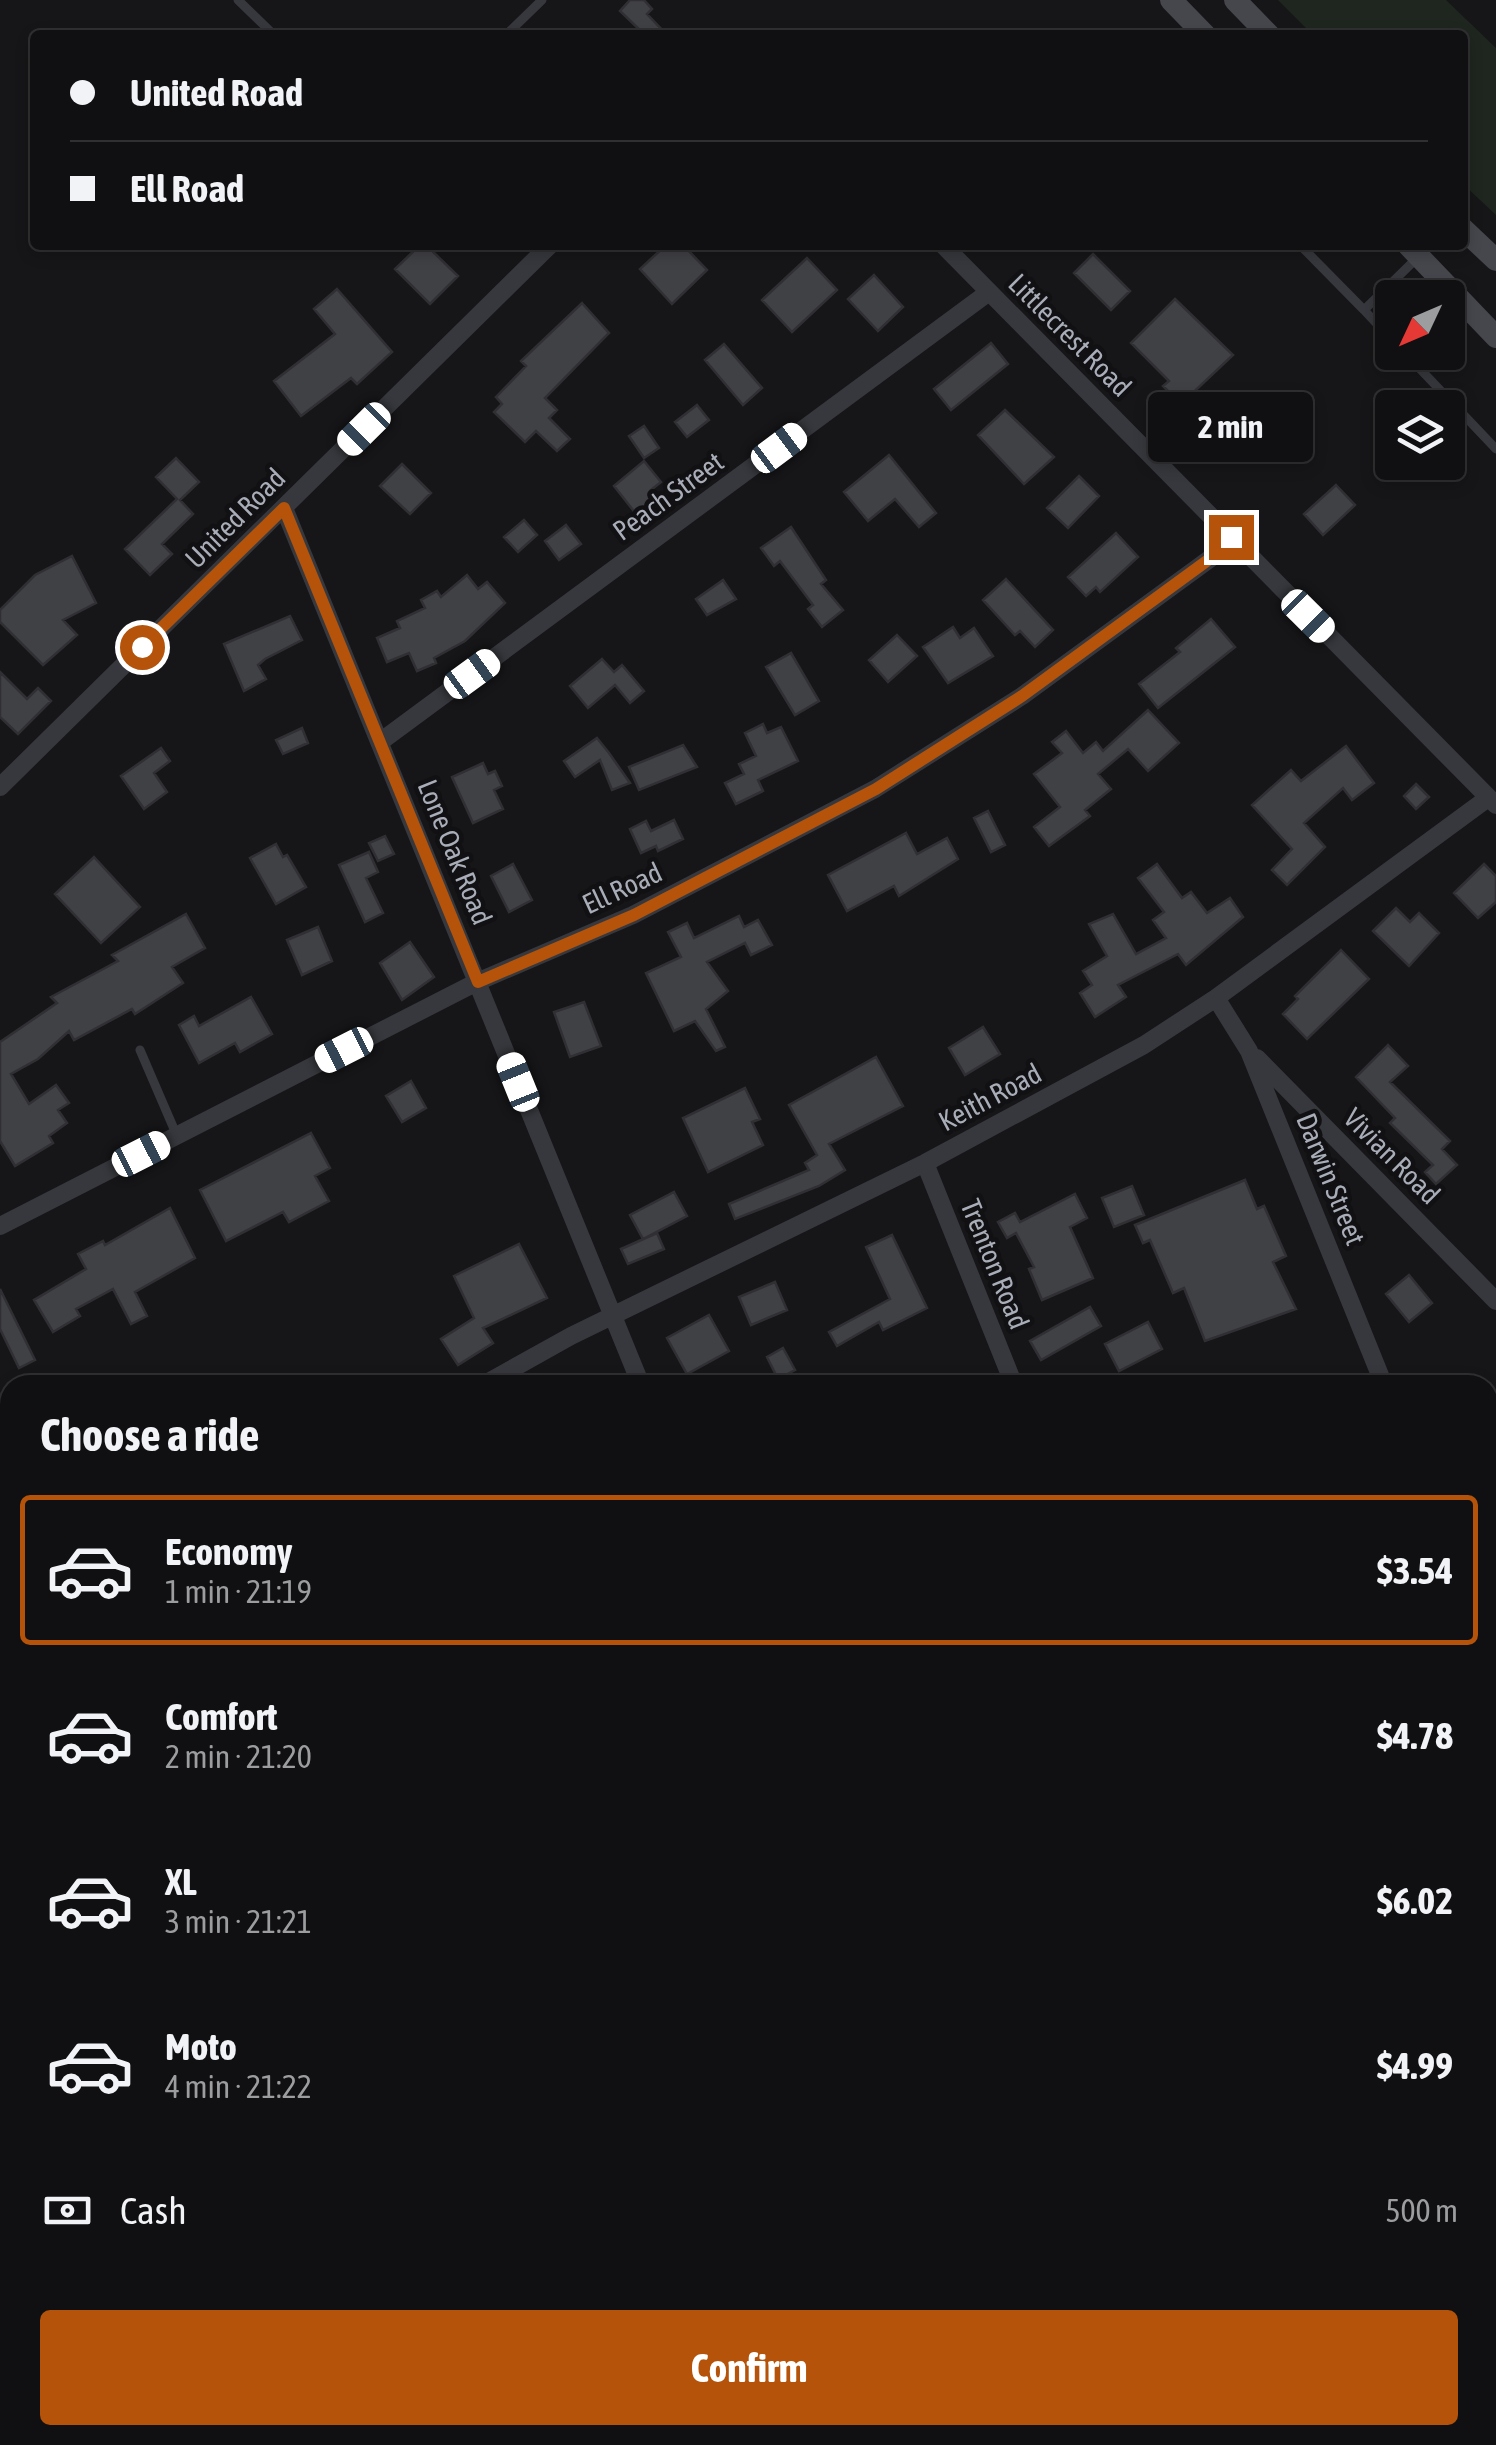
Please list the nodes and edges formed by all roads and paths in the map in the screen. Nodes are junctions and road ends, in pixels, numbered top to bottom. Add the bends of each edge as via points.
1 (239, 0) edge
2 (542, 0) edge
3 (1172, 0) edge
4 (1235, 0) edge
5 (269, 30) edge
6 (511, 30) edge
7 (1200, 30) edge
8 (1265, 30) edge
9 (1468, 234) edge
10 (545, 250) edge
11 (948, 250) edge
12 (1305, 250) edge
13 (1413, 251) edge
14 (1496, 260) edge
15 (989, 292) junction
16 (1364, 310) junction
17 (1375, 322) edge
18 (1496, 337) edge
19 (1421, 370) edge
20 (1496, 449) edge
21 (284, 508) junction
22 (1231, 537) junction
23 (380, 742) junction
24 (0, 787) edge
25 (1492, 802) edge
26 (478, 982) junction
27 (1216, 998) junction
28 (140, 1050) dead end
29 (1249, 1051) junction
30 (176, 1136) junction
31 (924, 1163) junction
32 (0, 1226) edge
33 (1496, 1301) edge
34 (612, 1316) junction
35 (501, 1375) edge
36 (637, 1375) edge
37 (1010, 1375) edge
38 (1380, 1375) edge

1 - 5 lane
2 - 6 lane
3 - 7 main road
4 - 8 main road
9 - 14 main road
10 - 21 street, United Road
11 - 15 street, Littlecrest Road
12 - 16 lane
13 - 16 lane
13 - 18 main road
15 - 22 street, Littlecrest Road
15 - 23 street, Peach Street
16 - 17 lane
19 - 20 lane
21 - 23 street, Lone Oak Road
21 - 24 street, United Road
22 - 25 street, Littlecrest Road
22 - 26 street, Ell Road via 1022,696 876,789 634,915
23 - 26 street, Lone Oak Road
25 - 27 street, Keith Road
26 - 30 street, Ell Road
26 - 34 street, Lone Oak Road
27 - 29 street, Darwin Street
27 - 31 street, Keith Road via 1144,1045
28 - 30 lane
29 - 33 street, Vivian Road
29 - 38 street, Darwin Street
30 - 32 street, Ell Road
31 - 34 street, Keith Road
31 - 37 street, Trenton Road
34 - 35 street, Keith Road
34 - 36 street, Lone Oak Road

